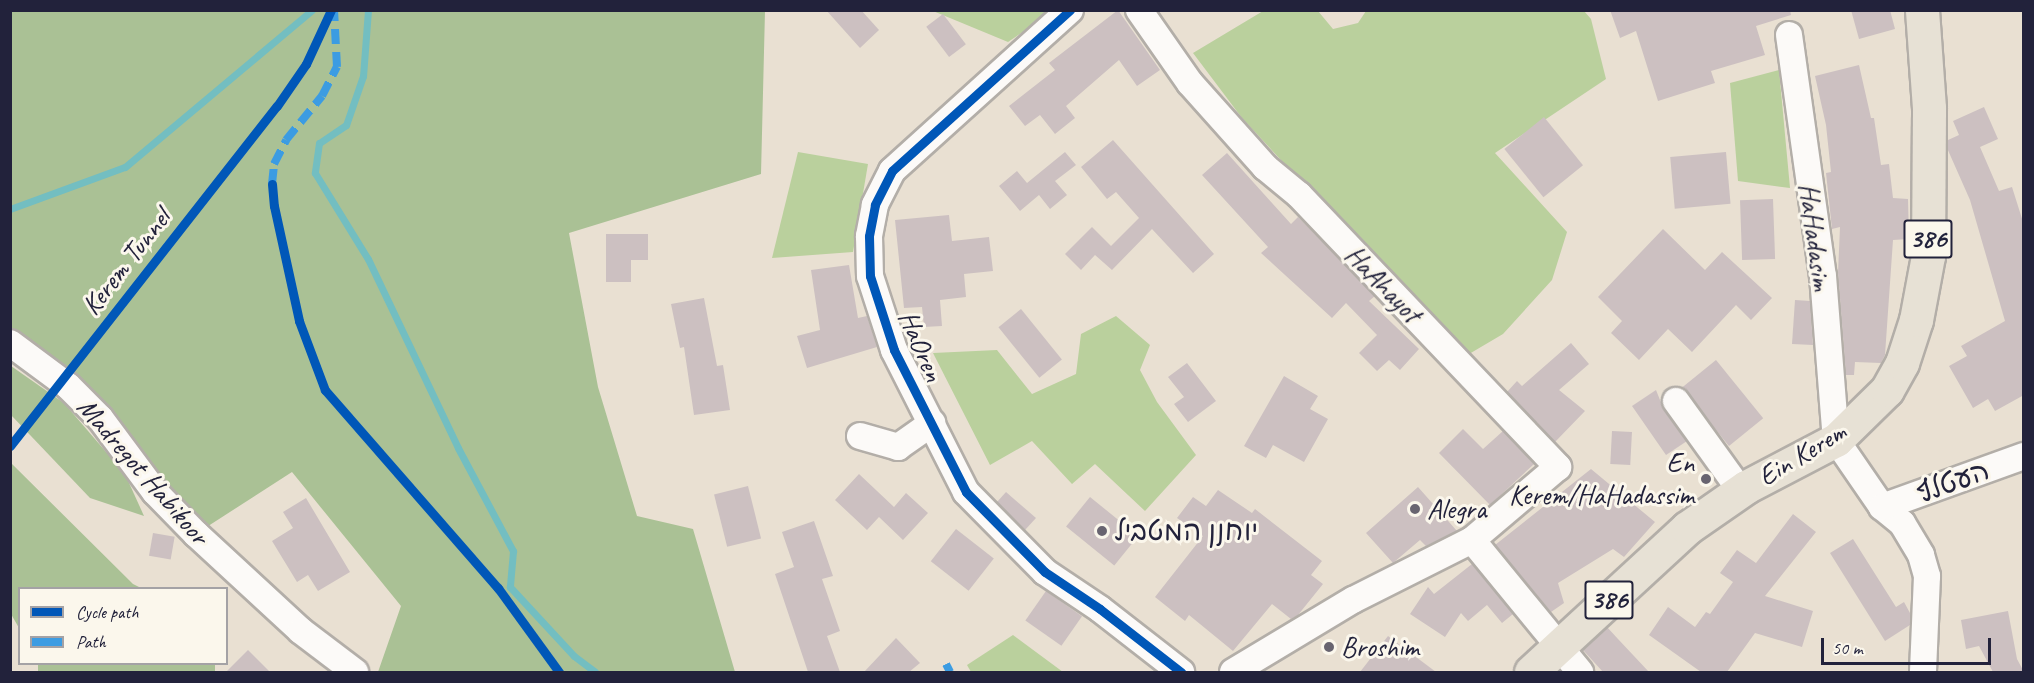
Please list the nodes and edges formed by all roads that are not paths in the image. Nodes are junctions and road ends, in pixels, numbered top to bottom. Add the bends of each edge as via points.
1 (1070, 10) edge
2 (1139, 10) edge
3 (1922, 10) edge
4 (1789, 35) dead end
5 (10, 343) edge
6 (1676, 401) dead end
7 (932, 423) junction
8 (860, 436) dead end
9 (1836, 440) junction
10 (2024, 456) edge
11 (1741, 490) junction
12 (1882, 507) junction
13 (1472, 540) junction
14 (1558, 648) junction
15 (355, 672) edge
16 (1181, 672) edge
17 (1233, 672) edge
18 (1531, 672) edge
19 (1580, 672) edge
20 (1923, 672) edge

1 - 7 street, HaOren via 892,171 875,206 869,236 870,276 894,350
2 - 13 street, HaAhayot via 1190,83 1265,167 1299,195 1558,467
3 - 9 main road, Ein Kerem / 386 via 1929,108 1928,256 1916,320 1902,363 1887,390
4 - 9 street, HaHadasim via 1823,276
5 - 15 street, Madregot Habikoor via 68,386 100,418 155,492 196,534 301,631
6 - 11 street
7 - 8 street via 898,447
7 - 16 street, HaOren via 966,492 984,514 1045,572
9 - 11 main road, Ein Kerem / 386
9 - 12 street
10 - 12 street, העטלף
11 - 14 main road, Ein Kerem / 386 via 1687,528
12 - 20 street via 1902,523 1921,555 1927,576
13 - 14 street
13 - 17 street, HaAhayot via 1353,600
14 - 18 main road, Ein Kerem / 386
14 - 19 street

